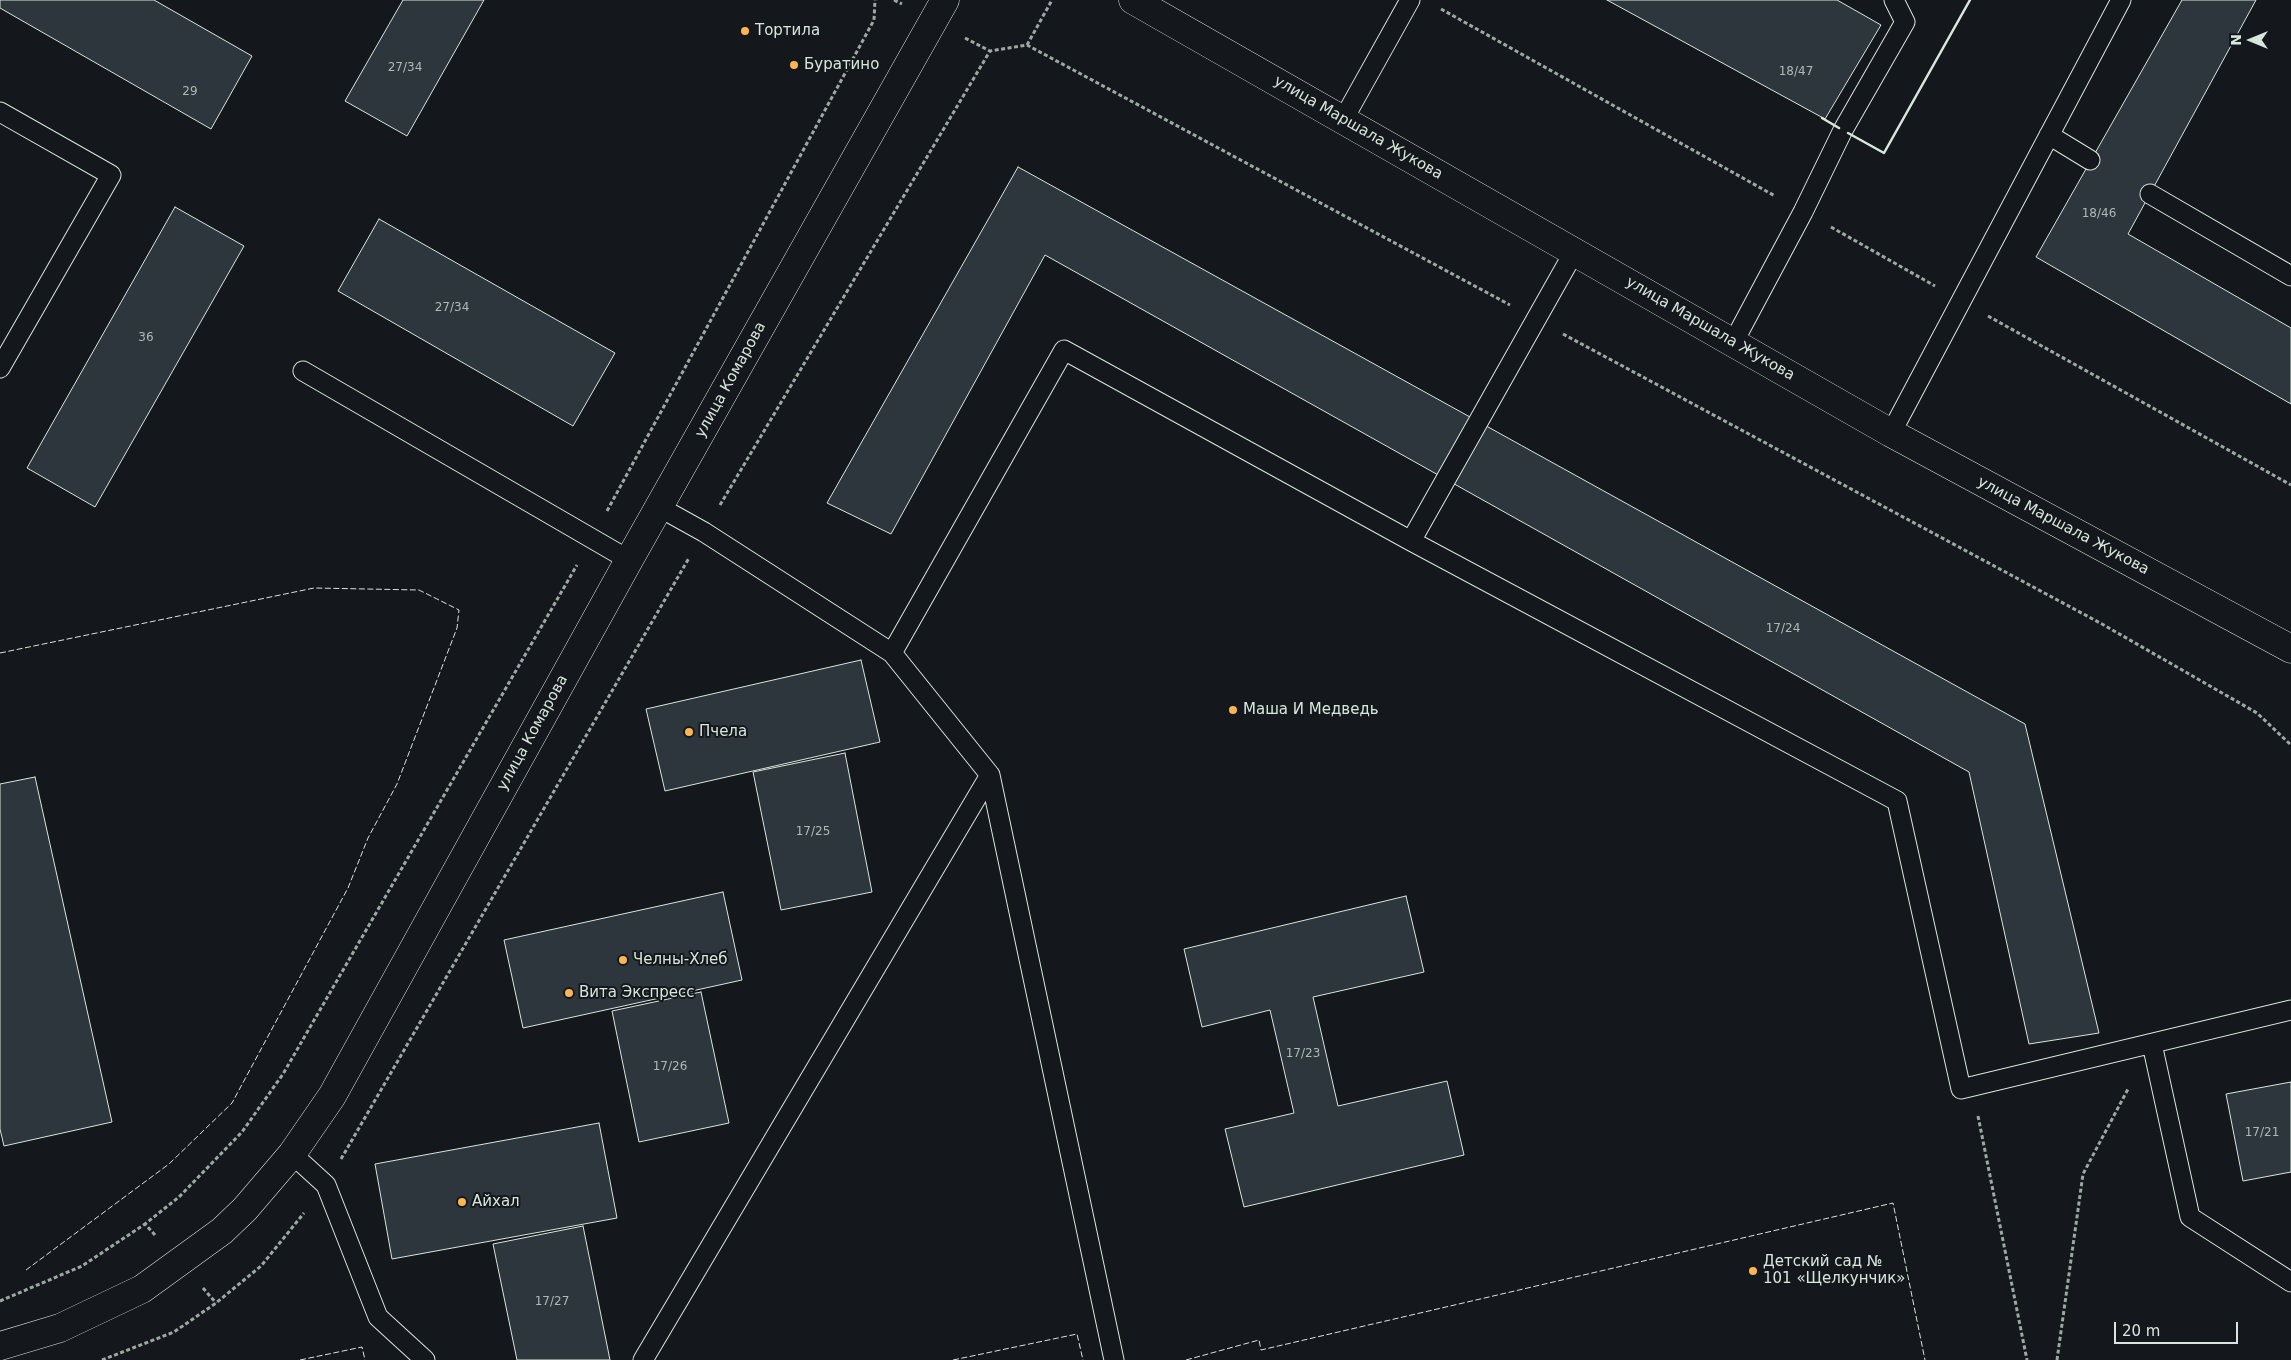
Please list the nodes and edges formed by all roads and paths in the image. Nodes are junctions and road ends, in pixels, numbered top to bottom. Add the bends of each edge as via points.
1 (875, 0) edge
2 (945, 0) edge
3 (1052, 0) edge
4 (1133, 0) edge
5 (1410, 0) edge
6 (1894, 0) edge
7 (2121, 0) edge
8 (1433, 5) dead end
9 (1027, 45) junction
10 (0, 112) edge
11 (1343, 120) junction
12 (2049, 135) junction
13 (2090, 160) dead end
14 (2150, 194) dead end
15 (1803, 212) junction
16 (1574, 252) junction
17 (2291, 276) edge
18 (1961, 301) junction
19 (1536, 319) junction
20 (1733, 343) junction
21 (0, 368) edge
22 (303, 371) dead end
23 (1891, 433) junction
24 (2291, 485) edge
25 (659, 507) junction
26 (704, 532) junction
27 (592, 538) junction
28 (1411, 541) junction
29 (629, 560) junction
30 (2289, 646) edge
31 (892, 653) junction
32 (2291, 745) edge
33 (990, 775) junction
34 (2291, 1010) edge
35 (2152, 1044) junction
36 (1972, 1086) junction
37 (292, 1154) junction
38 (326, 1185) junction
39 (145, 1224) junction
40 (179, 1263) junction
41 (2291, 1282) edge
42 (0, 1301) edge
43 (216, 1303) junction
44 (0, 1346) edge
45 (102, 1360) edge
46 (425, 1360) edge
47 (643, 1360) edge
48 (1114, 1360) edge
49 (2027, 1360) edge
50 (2057, 1360) edge

1 - 27 path via 874,20
2 - 25 street, улица Комарова
3 - 9 path
4 - 11 street, улица Маршала Жукова
5 - 11 lane
6 - 15 lane via 1905,22 1843,130
7 - 12 lane
8 - 15 path
9 - 19 path
9 - 26 path via 990,51
10 - 21 lane via 111,176
11 - 16 street, улица Маршала Жукова
12 - 13 lane
12 - 18 lane
14 - 17 lane
15 - 18 path
15 - 20 lane
16 - 19 lane
16 - 20 street, улица Маршала Жукова
18 - 23 lane
18 - 24 path
19 - 28 lane
19 - 32 path via 2102,624 2257,713
20 - 23 street, улица Маршала Жукова
22 - 27 lane
23 - 30 street, улица Маршала Жукова
25 - 26 lane
25 - 29 street, улица Комарова
26 - 31 lane
26 - 38 path
27 - 29 lane
27 - 39 path via 284,1074 242,1132 179,1197
28 - 31 lane via 1064,350
28 - 36 lane via 1897,801 1961,1089
29 - 37 street, улица Комарова via 332,1096
31 - 33 lane
33 - 47 lane
33 - 48 lane
34 - 35 lane
35 - 36 lane
35 - 41 lane via 2190,1217
35 - 50 path via 2083,1174
36 - 49 path
37 - 38 lane
37 - 40 street, улица Комарова via 245,1209
38 - 43 path via 261,1266
38 - 46 lane via 378,1317
39 - 40 path
39 - 42 path via 82,1266
40 - 43 path
40 - 44 street, улица Комарова via 112,1305 60,1328
43 - 45 path via 174,1332

